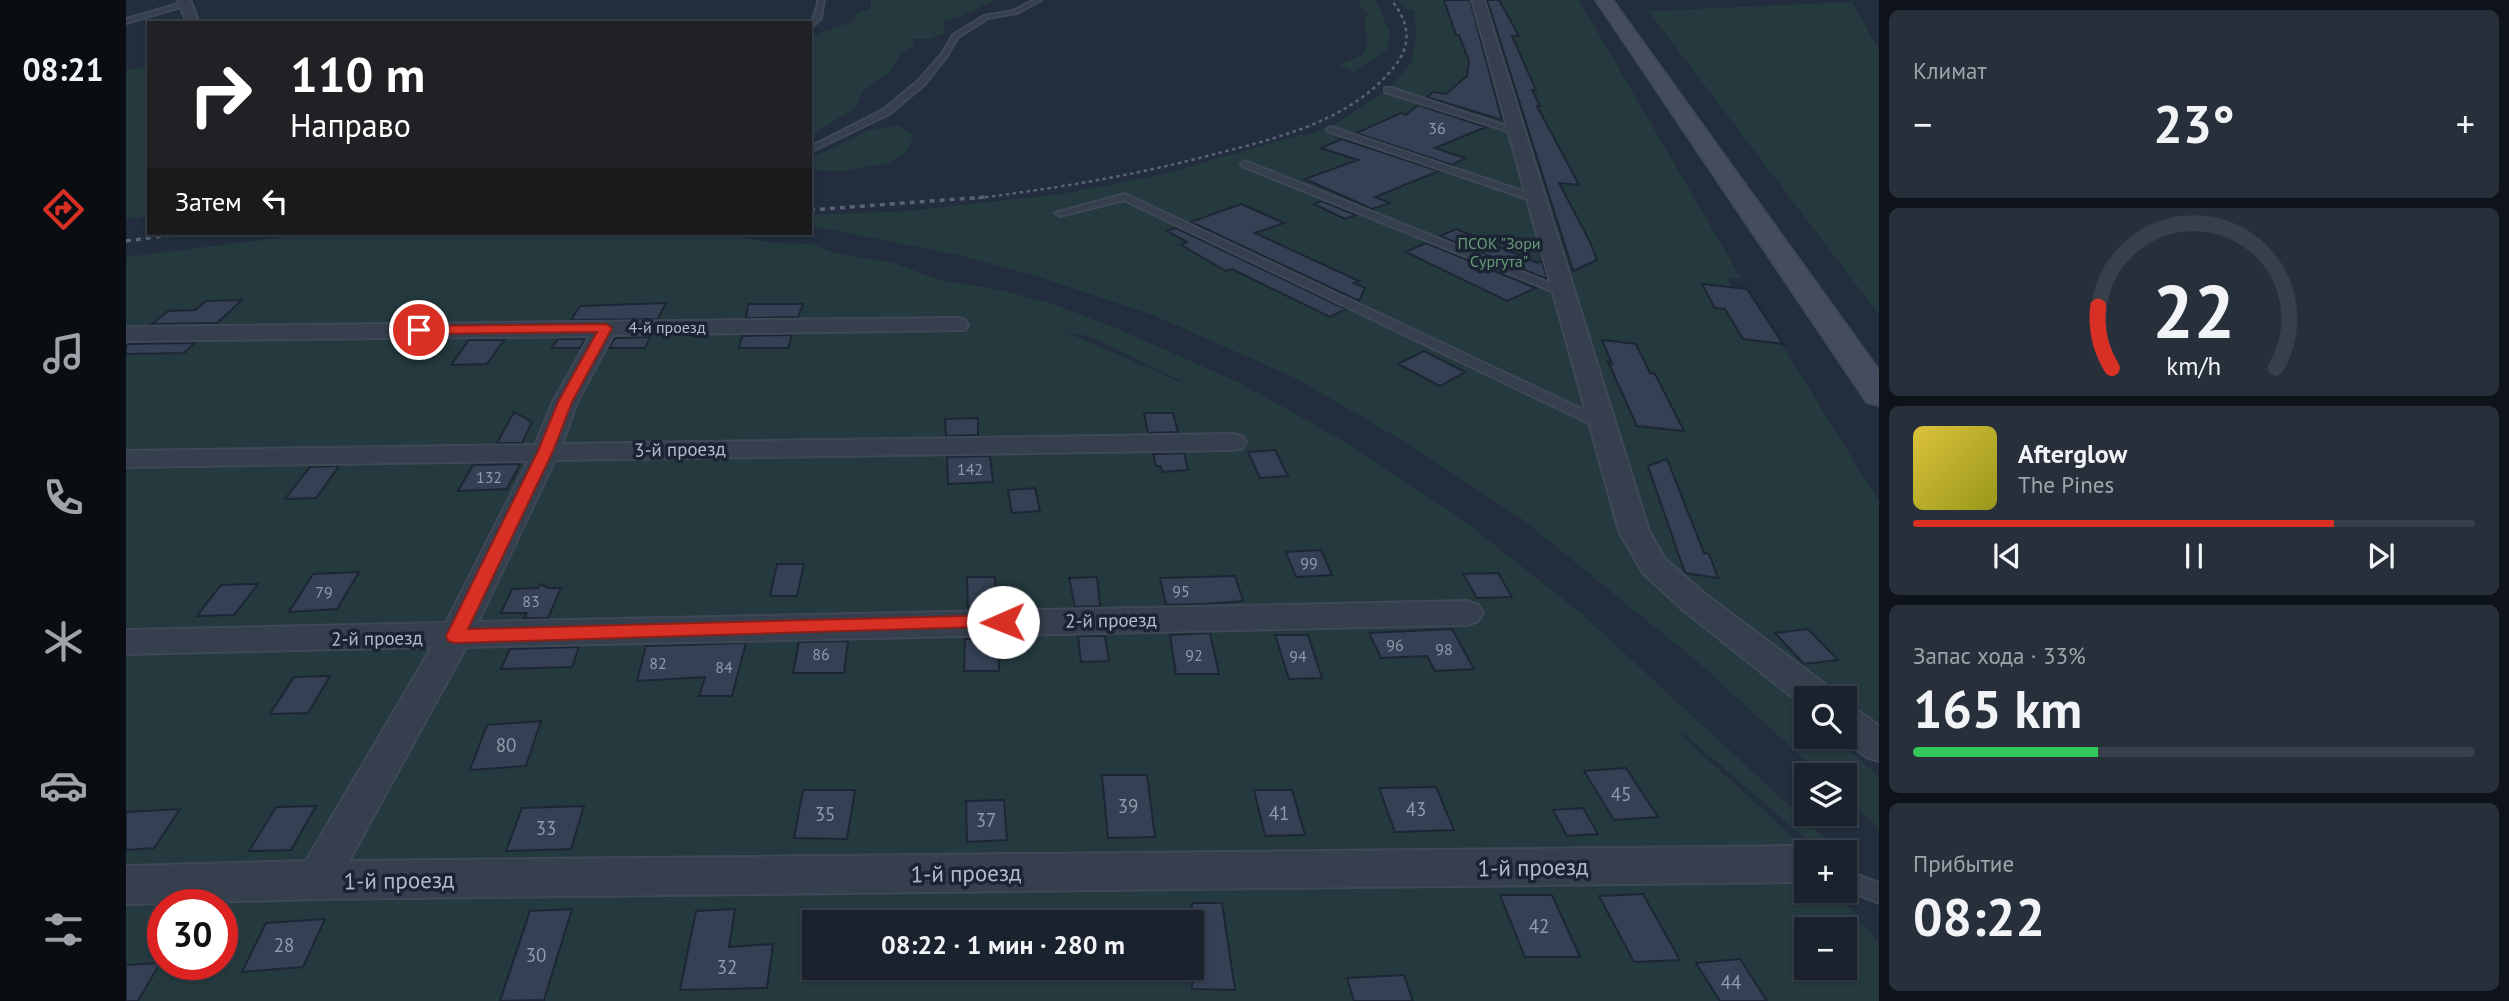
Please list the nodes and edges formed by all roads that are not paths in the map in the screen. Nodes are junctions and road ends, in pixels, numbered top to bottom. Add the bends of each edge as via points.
1 (821, 0) edge
2 (1038, 0) edge
3 (1478, 0) edge
4 (1604, 0) edge
5 (184, 2) edge
6 (191, 21) edge
7 (126, 22) edge
8 (812, 24) edge
9 (1388, 90) dead end
10 (1331, 128) dead end
11 (1514, 130) junction
12 (812, 149) edge
13 (1244, 164) dead end
14 (1534, 198) junction
15 (1060, 213) dead end
16 (1563, 292) junction
17 (957, 325) dead end
18 (606, 328) junction
19 (126, 334) edge
20 (1879, 395) edge
21 (1602, 424) junction
22 (1233, 442) dead end
23 (546, 451) junction
24 (126, 458) edge
25 (1467, 613) dead end
26 (455, 636) junction
27 (126, 642) edge
28 (1803, 686) edge
29 (1857, 729) edge
30 (1879, 746) edge
31 (1794, 864) edge
32 (317, 880) junction
33 (1857, 884) edge
34 (126, 885) edge
35 (1879, 893) edge

1 - 8 lane via 821,13
2 - 12 lane via 1015,12 986,17 955,36 921,83 886,112
3 - 11 street
4 - 20 main road
5 - 6 street
5 - 7 lane
9 - 11 lane
10 - 14 lane
11 - 14 street
13 - 16 lane
14 - 16 street
15 - 21 lane via 1125,197
16 - 21 street
17 - 18 street, 4-й проезд
18 - 19 street, 4-й проезд
18 - 23 street via 565,402
21 - 28 street via 1634,531 1654,566
22 - 23 street, 3-й проезд
23 - 24 street, 3-й проезд
23 - 26 street
25 - 26 street, 2-й проезд
26 - 27 street, 2-й проезд
26 - 32 street
29 - 30 street
31 - 32 street, 1-й проезд
32 - 34 street, 1-й проезд
33 - 35 lane

